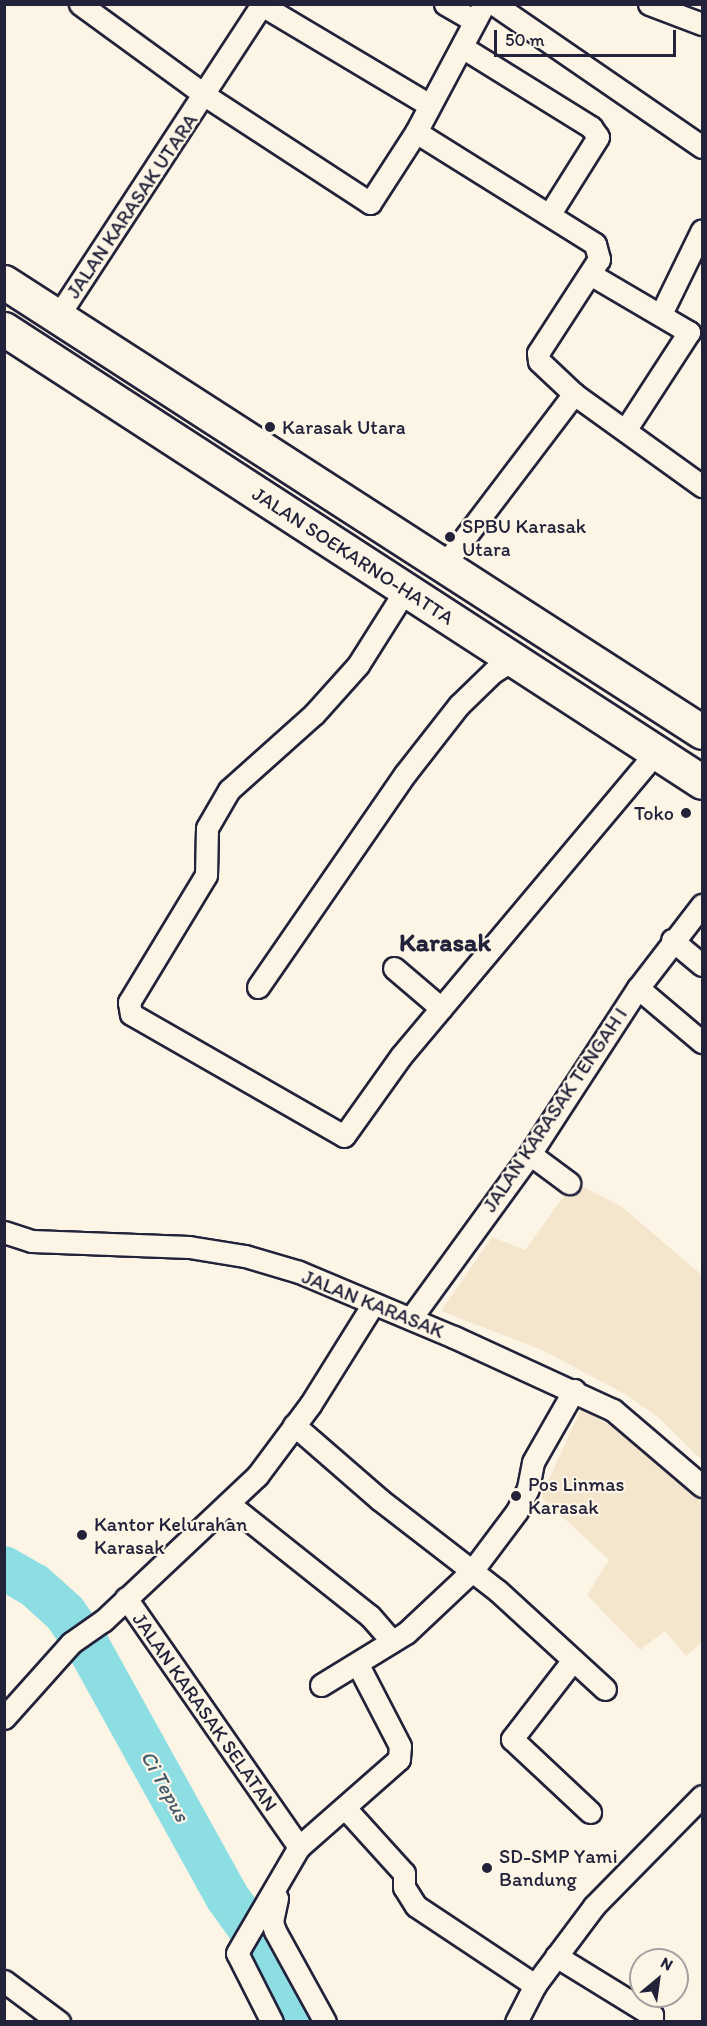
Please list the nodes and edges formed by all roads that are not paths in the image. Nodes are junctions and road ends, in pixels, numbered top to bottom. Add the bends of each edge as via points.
1 (81, 4) edge
2 (445, 4) edge
3 (494, 4) edge
4 (649, 4) edge
5 (261, 5) edge
6 (479, 13) edge
7 (702, 24) edge
8 (462, 47) junction
9 (206, 96) junction
10 (428, 104) junction
11 (416, 132) junction
12 (702, 147) edge
13 (549, 215) junction
14 (702, 230) edge
15 (590, 274) junction
16 (4, 282) edge
17 (661, 314) junction
18 (58, 316) junction
19 (4, 329) edge
20 (574, 394) junction
21 (626, 429) junction
22 (702, 486) edge
23 (444, 565) junction
24 (406, 590) junction
25 (514, 659) junction
26 (702, 732) edge
27 (656, 752) junction
28 (702, 782) edge
29 (702, 905) edge
30 (672, 940) junction
31 (702, 966) edge
32 (394, 968) dead end
33 (258, 987) dead end
34 (638, 988) junction
35 (441, 1008) junction
36 (702, 1042) edge
37 (530, 1154) junction
38 (569, 1183) dead end
39 (4, 1232) edge
40 (373, 1304) junction
41 (411, 1318) junction
42 (574, 1390) junction
43 (294, 1425) junction
44 (702, 1486) edge
45 (229, 1504) junction
46 (472, 1571) junction
47 (126, 1598) junction
48 (392, 1641) junction
49 (573, 1660) junction
50 (357, 1663) junction
51 (321, 1685) dead end
52 (605, 1689) dead end
53 (4, 1718) edge
54 (702, 1797) edge
55 (345, 1808) junction
56 (590, 1812) dead end
57 (299, 1847) junction
58 (274, 1893) junction
59 (556, 1956) junction
60 (4, 1981) edge
61 (535, 1985) junction
62 (59, 2022) edge
63 (272, 2022) edge
64 (325, 2022) edge
65 (516, 2022) edge
66 (652, 2022) edge

1 - 9 street
2 - 6 street
3 - 12 street
4 - 7 street
5 - 9 street, JALAN KARASAK UTARA
5 - 10 street
6 - 8 street
8 - 10 street
8 - 13 street via 591,127 598,137
9 - 11 street via 370,203
9 - 18 street, JALAN KARASAK UTARA
10 - 11 street
11 - 13 street
13 - 15 street via 595,244 599,259
14 - 17 street
15 - 17 street
15 - 20 street via 538,353 539,361
16 - 18 highway
17 - 21 street via 689,333
18 - 23 highway
19 - 24 highway, JALAN SOEKARNO-HATTA
20 - 21 street
20 - 23 street
21 - 22 street
23 - 26 highway
24 - 25 highway, JALAN SOEKARNO-HATTA
24 - 35 street via 343,681 314,714 229,790 207,828 206,875 128,1006 131,1014 344,1136
25 - 27 highway, JALAN SOEKARNO-HATTA
25 - 33 street via 493,672 459,705 412,765
27 - 28 highway, JALAN SOEKARNO-HATTA
27 - 35 street
29 - 30 street, JALAN KARASAK TENGAH I
30 - 31 street
30 - 34 street, JALAN KARASAK TENGAH I
32 - 35 street
34 - 36 street
34 - 37 street, JALAN KARASAK TENGAH I
37 - 38 street
37 - 41 street, JALAN KARASAK TENGAH I
39 - 40 street, JALAN KARASAK via 32,1240 189,1247 245,1256 299,1272
40 - 41 street, JALAN KARASAK
40 - 43 street, JALAN KARASAK SELATAN
41 - 42 street, JALAN KARASAK
42 - 44 street, JALAN KARASAK via 613,1410 642,1431
42 - 46 street via 533,1462 528,1488 517,1511
43 - 45 street, JALAN KARASAK SELATAN via 257,1476
43 - 46 street
45 - 47 street, JALAN KARASAK SELATAN
45 - 48 street via 370,1616
46 - 48 street
46 - 49 street
47 - 53 street via 78,1638
47 - 57 street, JALAN KARASAK SELATAN
48 - 50 street
49 - 52 street
49 - 56 street via 513,1732 512,1740
50 - 51 street
50 - 55 street via 400,1746 399,1759
54 - 59 street via 594,1906
55 - 57 street
55 - 61 street via 404,1873 405,1887 416,1906
57 - 58 street
58 - 63 street via 237,1953
58 - 64 street via 278,1896 272,1922 275,1931
59 - 61 street
59 - 66 street via 652,2015
60 - 62 street
61 - 65 street

